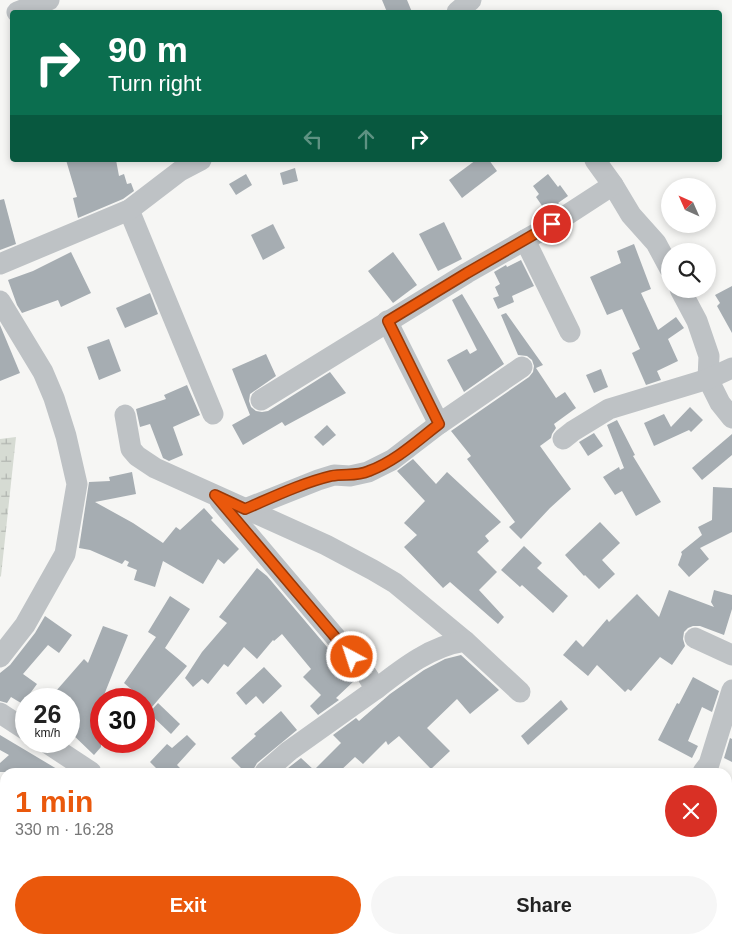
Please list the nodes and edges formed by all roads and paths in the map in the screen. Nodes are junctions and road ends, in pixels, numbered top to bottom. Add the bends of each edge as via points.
1 (49, 0) edge
2 (472, 0) edge
3 (22, 10) edge
4 (460, 10) edge
5 (480, 10) edge
6 (197, 162) edge
7 (596, 162) edge
8 (613, 185) junction
9 (130, 210) junction
10 (525, 240) junction
11 (661, 252) edge
12 (0, 264) edge
13 (685, 298) edge
14 (0, 301) edge
15 (388, 321) junction
16 (570, 332) dead end
17 (522, 368) dead end
18 (732, 368) edge
19 (708, 379) junction
20 (261, 400) dead end
21 (213, 414) dead end
22 (125, 415) dead end
23 (732, 418) edge
24 (439, 424) junction
25 (563, 439) dead end
26 (215, 495) junction
27 (245, 509) junction
28 (695, 638) dead end
29 (465, 641) junction
30 (732, 655) edge
31 (0, 657) edge
32 (376, 689) junction
33 (732, 690) edge
34 (520, 692) dead end
35 (0, 713) edge
36 (15, 723) edge
37 (62, 753) edge
38 (85, 768) edge
39 (270, 768) edge
40 (706, 768) edge

1 - 3 street
2 - 4 street
2 - 5 street
6 - 9 street via 180,171
7 - 8 street
8 - 10 street
8 - 11 street via 631,215
9 - 12 street
9 - 21 street
10 - 15 street
10 - 16 street
13 - 19 street via 709,356
14 - 31 street via 43,372 54,398 77,484 65,554 25,625
15 - 20 street
15 - 24 street
17 - 24 street
18 - 19 street
19 - 23 street
19 - 25 street via 608,409
22 - 26 street via 131,449 137,456 155,468
24 - 27 street via 392,460 368,472 334,475
26 - 27 street
26 - 32 street
27 - 29 street via 326,546 395,583
28 - 30 street
29 - 32 street via 422,656
29 - 34 street
32 - 39 street
33 - 40 street
35 - 36 street
37 - 38 street

